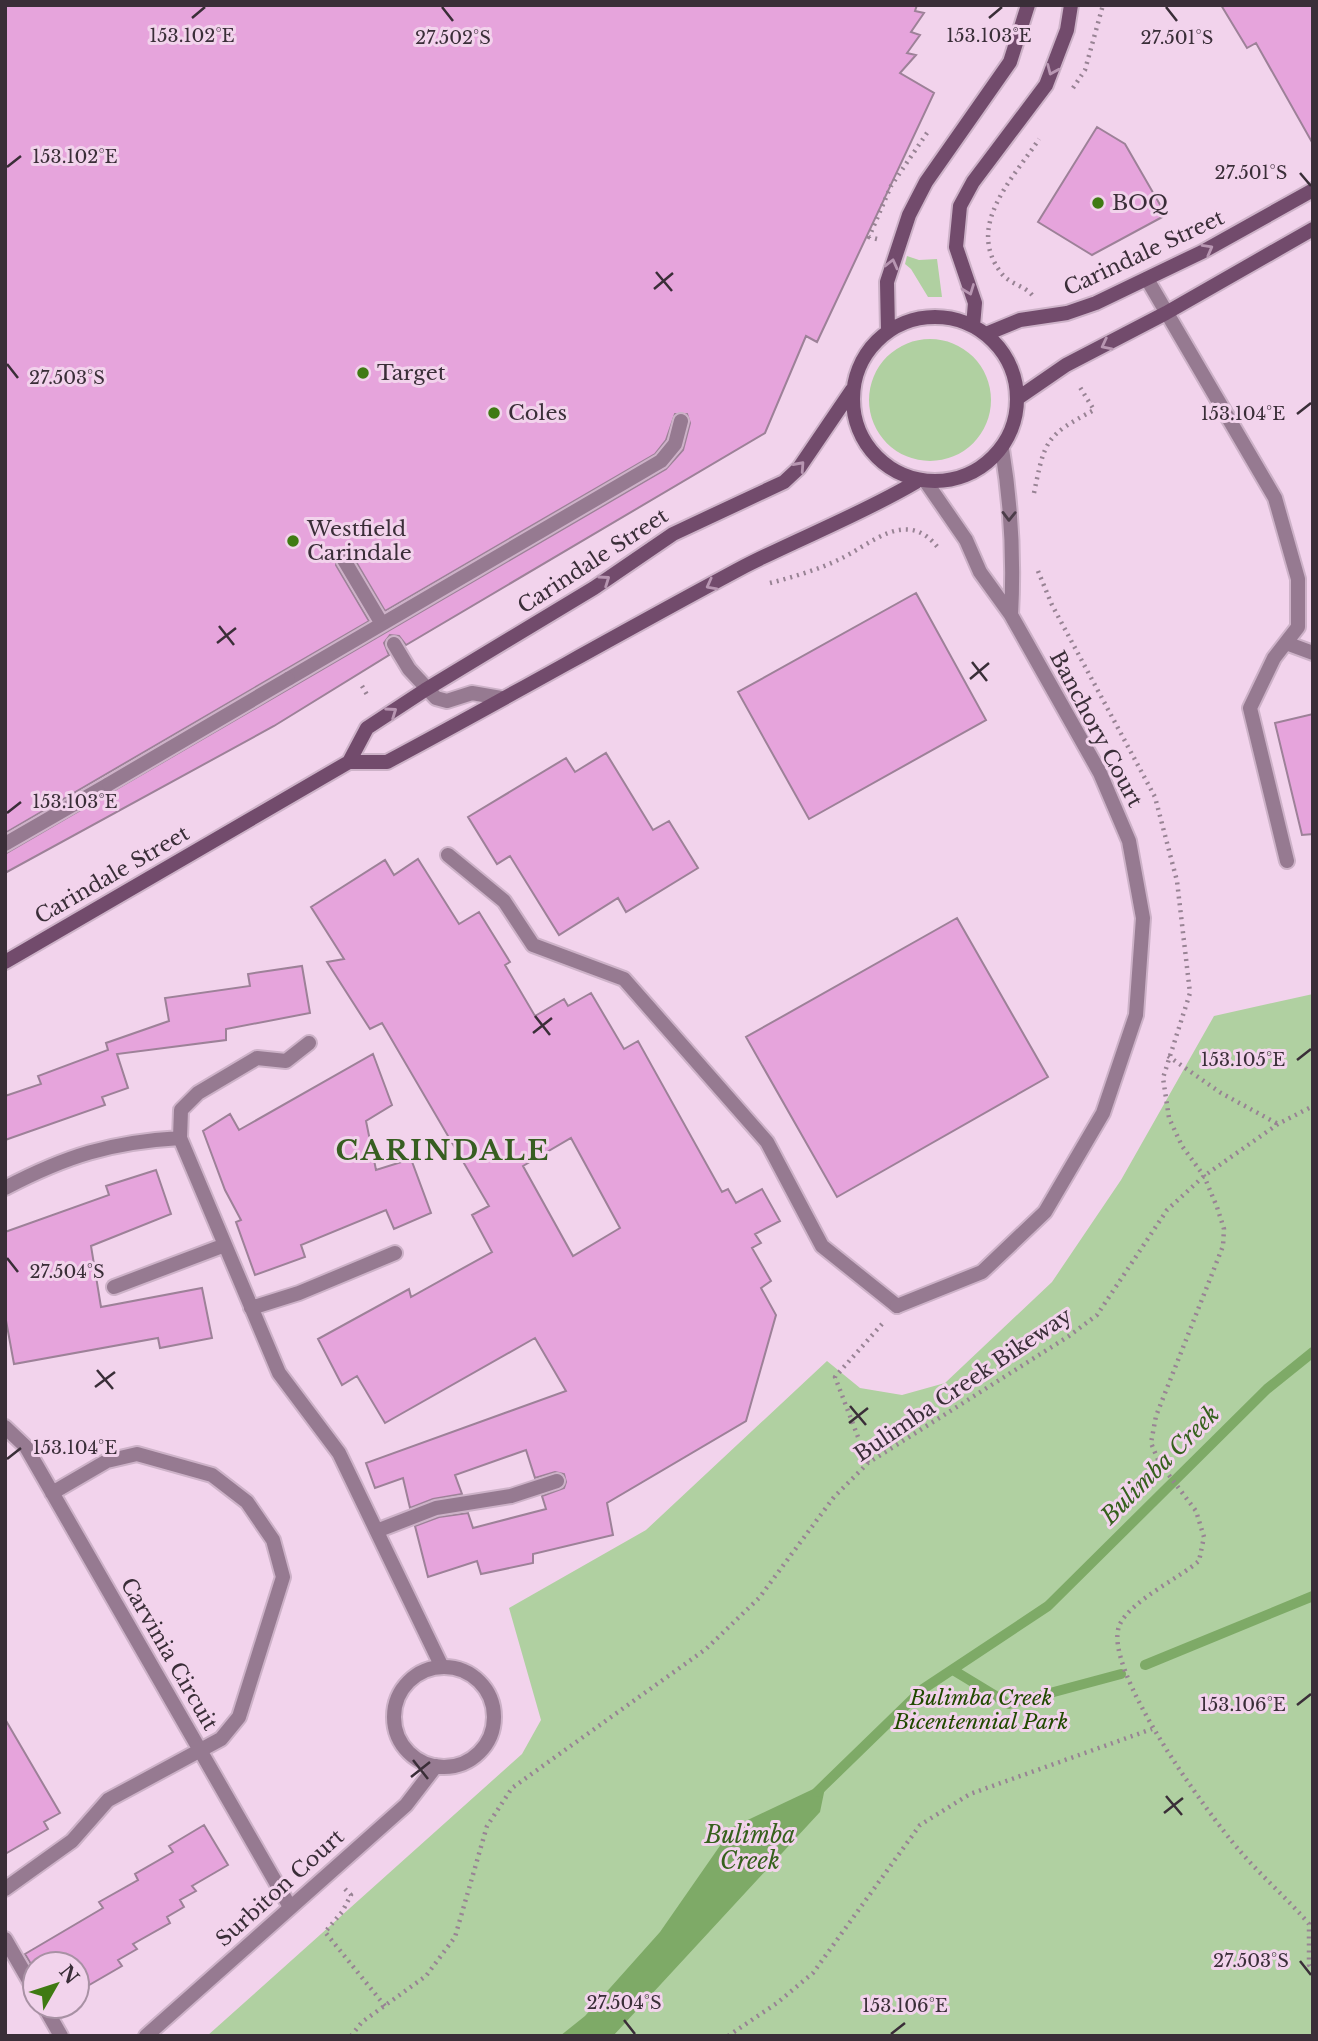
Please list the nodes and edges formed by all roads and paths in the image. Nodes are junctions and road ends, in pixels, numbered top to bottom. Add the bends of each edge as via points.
1 (1028, 5) edge
2 (1071, 5) edge
3 (1102, 5) edge
4 (1066, 99) dead end
5 (1044, 132) dead end
6 (1313, 190) edge
7 (1313, 229) edge
8 (1147, 279) junction
9 (1166, 313) junction
10 (1044, 317) junction
11 (973, 326) junction
12 (888, 331) junction
13 (986, 334) junction
14 (1066, 365) junction
15 (852, 390) junction
16 (1018, 398) junction
17 (681, 421) dead end
18 (1002, 449) junction
19 (921, 482) junction
20 (1032, 503) dead end
21 (1036, 559) dead end
22 (344, 560) dead end
23 (1011, 615) junction
24 (382, 624) junction
25 (1286, 643) junction
26 (394, 644) dead end
27 (1313, 653) edge
28 (425, 690) junction
29 (501, 698) junction
30 (349, 762) junction
31 (5, 844) edge
32 (448, 855) dead end
33 (1287, 861) dead end
34 (5, 962) edge
35 (309, 1044) dead end
36 (1168, 1056) junction
37 (1313, 1106) edge
38 (1278, 1124) junction
39 (180, 1138) junction
40 (1204, 1176) junction
41 (5, 1188) edge
42 (225, 1245) junction
43 (395, 1253) dead end
44 (114, 1287) dead end
45 (897, 1306) junction
46 (251, 1308) junction
47 (5, 1427) edge
48 (868, 1463) junction
49 (557, 1481) dead end
50 (52, 1493) junction
51 (379, 1530) junction
52 (443, 1667) junction
53 (1152, 1729) junction
54 (200, 1749) junction
55 (436, 1766) junction
56 (330, 1872) junction
57 (5, 1889) edge
58 (290, 1907) junction
59 (5, 1939) edge
60 (21, 1967) edge
61 (1313, 1971) edge
62 (385, 2006) junction
63 (52, 2020) edge
64 (61, 2036) edge
65 (146, 2036) edge
66 (351, 2036) edge
67 (728, 2036) edge

12 -> 1 street via 887,282 909,215 926,181 1010,62
2 -> 11 street via 1067,30 1046,85 960,206 956,247 975,303
3 - 4 path via 1085,70
5 - 10 path via 999,197 989,217 988,243 1003,276 1030,292
8 -> 6 street, Carindale Street
7 - 9 street
8 - 9 street
8 - 10 street, Carindale Street via 1096,303
9 -> 14 street
9 - 25 street via 1275,498 1297,579 1298,627
10 - 13 street, Carindale Street via 1020,320
11 - 12 street via 929,317
11 - 13 street
12 - 15 street via 868,351
13 - 16 street via 1003,351
14 - 16 street
14 - 20 path via 1094,410 1065,426 1045,445
15 - 19 street via 852,411 870,450 888,467
28 -> 15 street, Carindale Street via 594,588 673,534 784,482 800,468
16 - 18 street via 1015,425
17 - 24 street via 675,444 661,461
18 - 19 street via 968,476
18 -> 23 street via 1009,493
19 - 23 street, Banchory Court via 966,540 979,572
19 -> 29 street via 771,553
21 - 36 path via 1052,605 1155,797 1177,881 1190,993
22 - 24 street
23 - 45 street, Banchory Court via 1100,773 1129,841 1143,918 1136,1015 1103,1113 1045,1212 982,1272
24 - 31 street, bridge
25 - 27 street
25 - 33 street via 1250,708
26 - 28 street
28 - 29 street via 447,701 472,693
30 -> 28 street, Carindale Street via 367,728
29 - 30 street via 387,762
30 - 34 street, Carindale Street
32 - 45 street via 504,901 533,945 624,979 767,1142 822,1246
35 - 39 street via 286,1061 257,1058 198,1093 181,1110
36 - 38 path
36 - 40 path via 1163,1079 1169,1118
37 - 38 path, Bulimba Creek Bikeway
38 - 40 path, Bulimba Creek Bikeway
39 - 41 street via 133,1141 54,1163
39 - 42 street
40 - 48 path, Bulimba Creek Bikeway via 1167,1209 1097,1314
40 - 53 path via 1224,1229 1223,1246 1156,1416 1151,1443 1159,1462 1196,1511 1204,1537 1199,1561 1134,1606 1119,1625 1116,1648
42 - 44 street
42 - 46 street
43 - 46 street
45 - 48 path via 835,1377
46 - 51 street via 279,1373 339,1453
47 - 50 street, Carvinia Circuit via 26,1447
48 - 62 path, Bulimba Creek Bikeway via 834,1497 759,1598 706,1649 512,1788 487,1826 455,1937 426,1976
49 - 51 street via 511,1496 436,1508
50 - 54 street, Carvinia Circuit
50 - 54 street via 107,1461 137,1454 212,1475 247,1502 273,1540 282,1577 239,1717 221,1739
51 - 52 street
52 - 55 street via 419,1673 409,1681 398,1695 394,1716 403,1746 419,1760
52 - 55 street via 465,1671 484,1687 494,1720 490,1737 469,1761
53 - 61 path via 1239,1850 1309,1924
53 - 67 path via 971,1794 920,1825 813,1973
54 - 57 street via 108,1800 72,1841
54 - 58 street, Carvinia Circuit
55 - 56 street, Surbiton Court via 406,1805
56 - 58 street, Surbiton Court
56 - 62 path via 351,1895 325,1932
58 - 65 street, Surbiton Court
59 - 60 street
62 - 66 path, Bulimba Creek Bikeway
63 - 64 street

